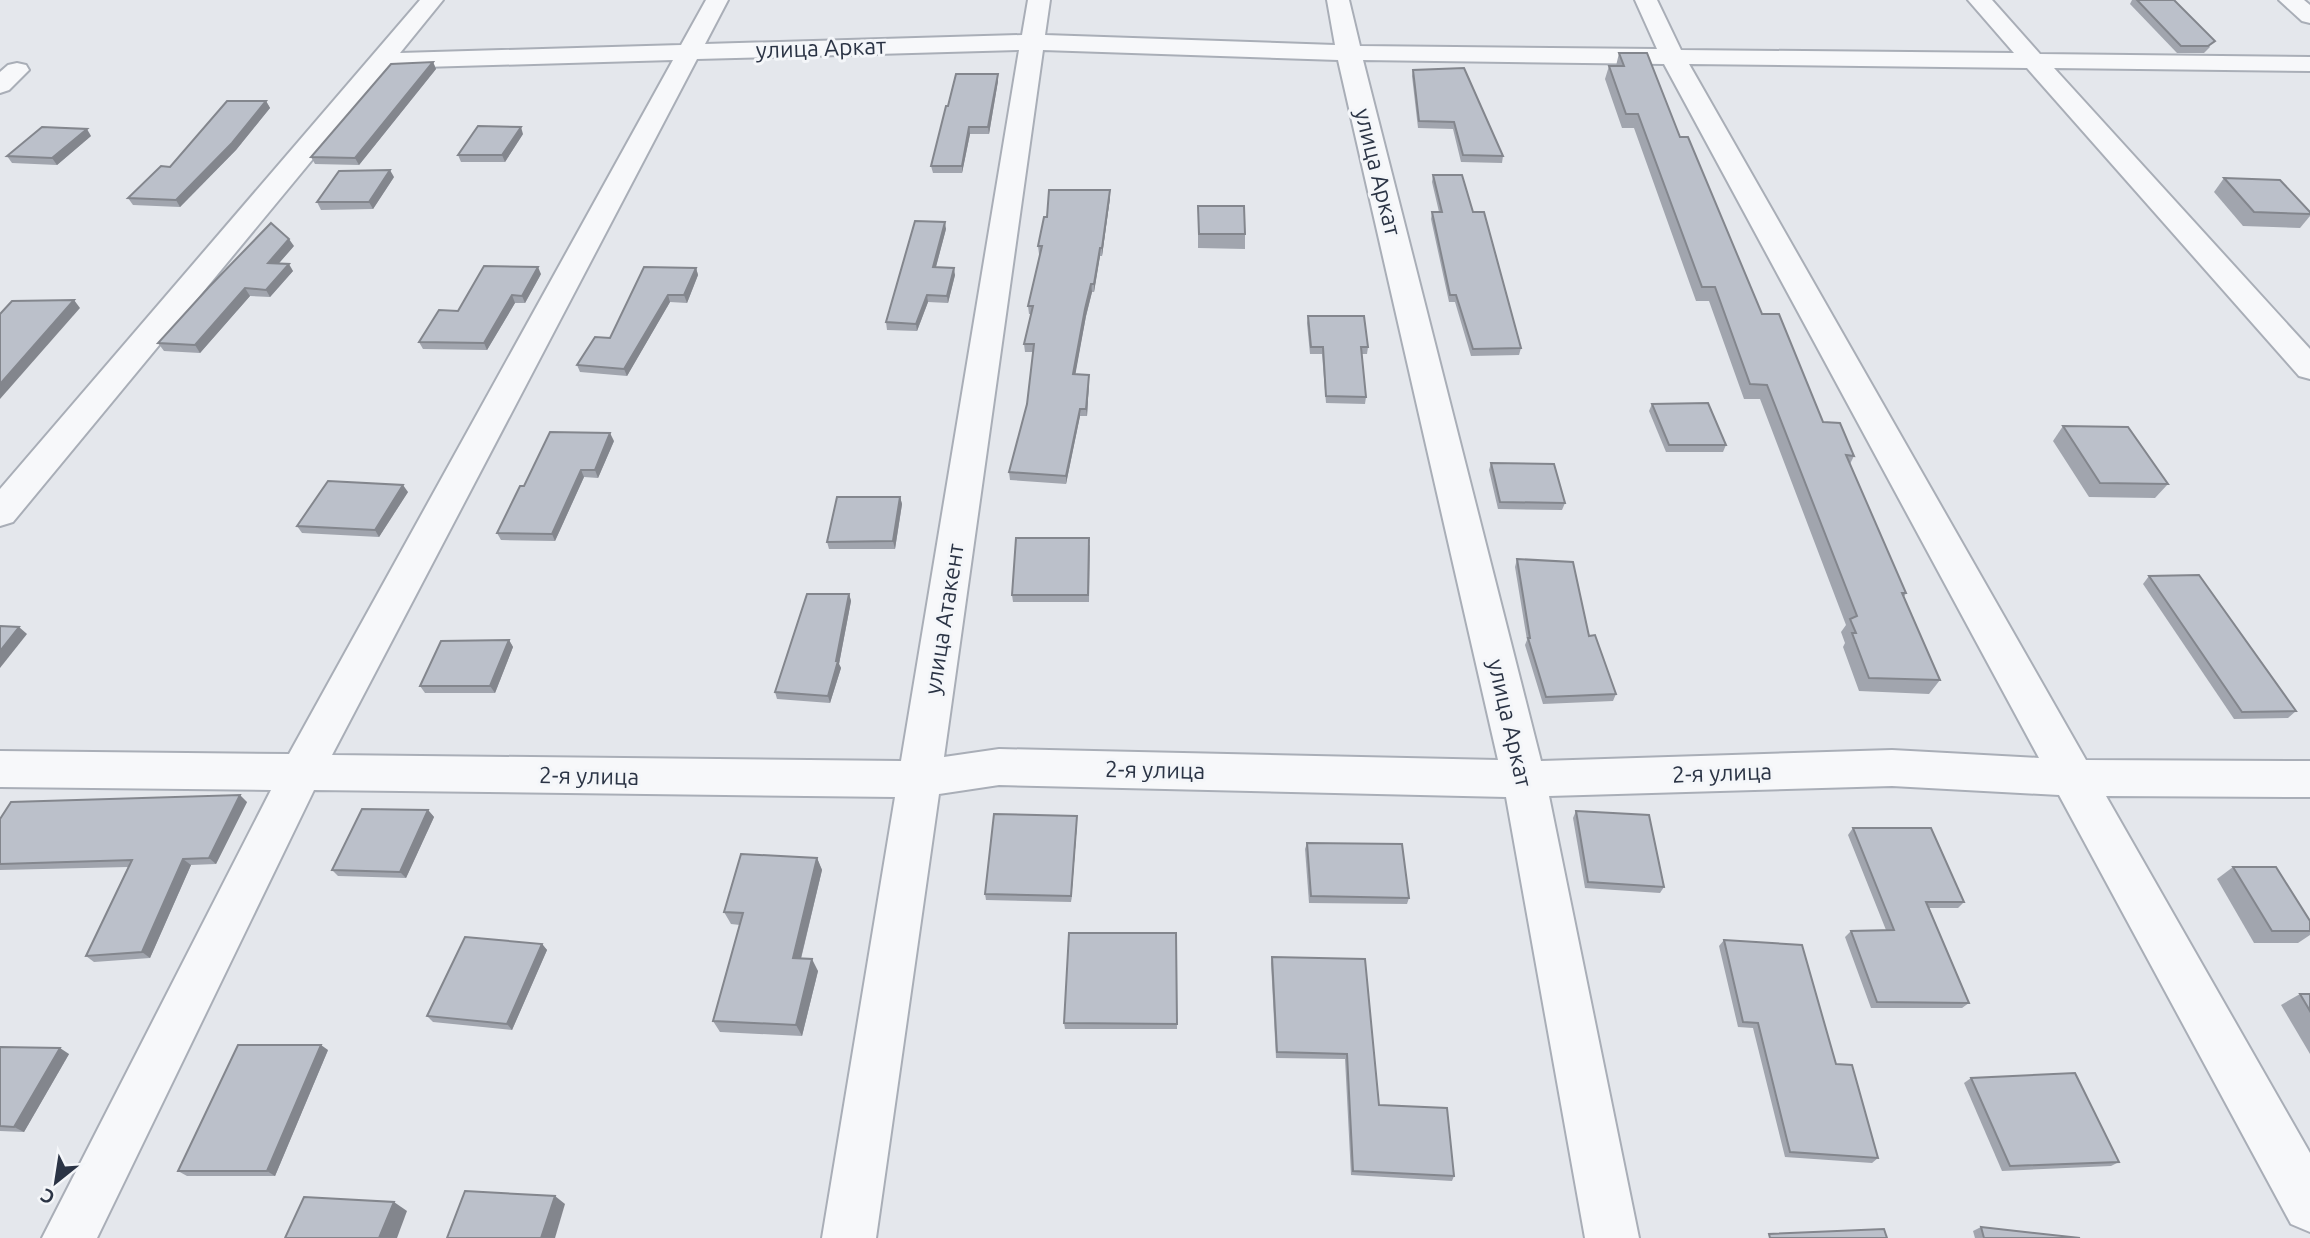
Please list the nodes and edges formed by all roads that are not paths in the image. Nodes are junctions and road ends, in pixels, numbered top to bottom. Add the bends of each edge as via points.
1 (432, 0) edge
2 (717, 0) edge
3 (1039, 0) edge
4 (1338, 0) edge
5 (1646, 0) edge
6 (1979, 0) edge
7 (2290, 0) edge
8 (2310, 16) edge
9 (1032, 42) junction
10 (691, 51) junction
11 (1349, 53) junction
12 (1672, 56) junction
13 (381, 61) junction
14 (2038, 62) junction
15 (2310, 64) edge
16 (2310, 369) edge
17 (0, 513) edge
18 (0, 769) edge
19 (301, 773) junction
20 (2072, 778) junction
21 (919, 779) junction
22 (1524, 779) junction
23 (2310, 779) edge
24 (2310, 1205) edge
25 (69, 1238) edge
26 (849, 1238) edge
27 (1612, 1238) edge

1 - 13 street
2 - 10 street
3 - 9 street, улица Атакент
4 - 11 street
5 - 12 street
6 - 14 street
7 - 8 street
9 - 10 street, улица Аркат
9 - 11 street, улица Аркат
9 - 21 street, улица Атакент
10 - 13 street, улица Аркат
10 - 19 street
11 - 12 street
11 - 22 street, улица Аркат
12 - 14 street
12 - 20 street
13 - 17 street
14 - 15 street
14 - 16 street
18 - 19 street, 2-я улица
19 - 21 street, 2-я улица
19 - 25 street
20 - 22 street, 2-я улица via 1892,768
20 - 23 street, 2-я улица
20 - 24 street
21 - 22 street, 2-я улица via 999,767
21 - 26 street, улица Атакент
22 - 27 street, улица Аркат

